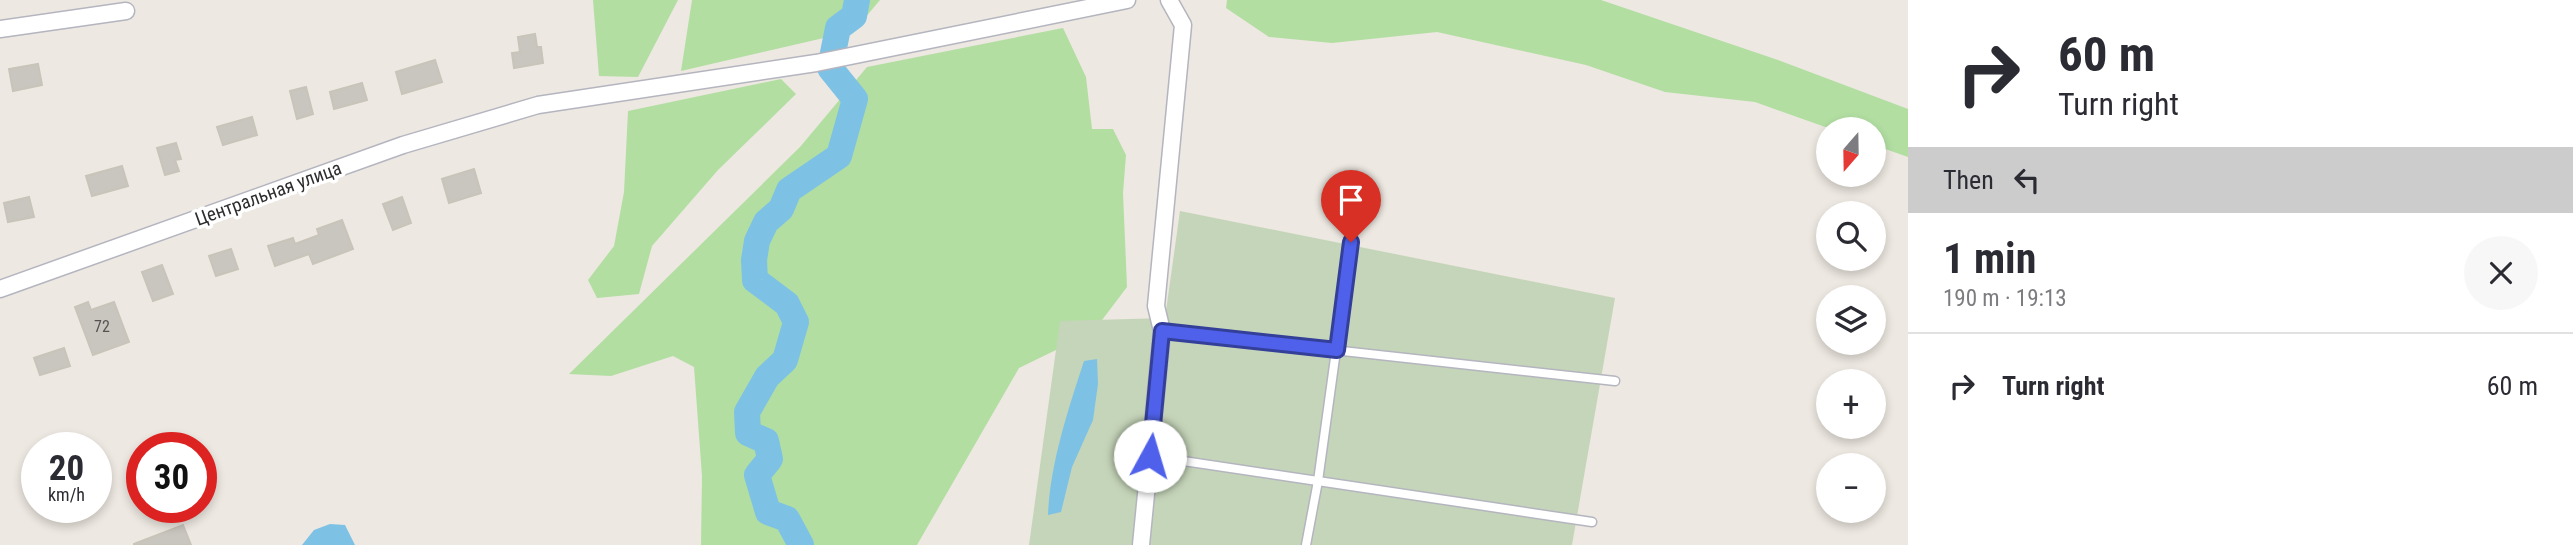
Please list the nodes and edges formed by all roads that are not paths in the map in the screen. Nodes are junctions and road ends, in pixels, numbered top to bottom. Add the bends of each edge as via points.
1 (1127, 0) edge
2 (1169, 0) edge
3 (127, 11) dead end
4 (0, 29) edge
5 (1351, 242) dead end
6 (0, 289) edge
7 (1162, 331) junction
8 (1337, 350) junction
9 (1615, 381) dead end
10 (1150, 456) junction
11 (1318, 481) junction
12 (1592, 523) dead end
13 (1141, 545) edge
14 (1306, 545) edge

1 - 6 street, Центральная улица via 816,63 538,105 403,145
2 - 7 street via 1182,25 1156,306
3 - 4 street
5 - 8 lane
7 - 8 lane
7 - 10 street
8 - 9 lane
8 - 11 lane
10 - 11 lane
10 - 13 street
11 - 12 lane
11 - 14 lane

